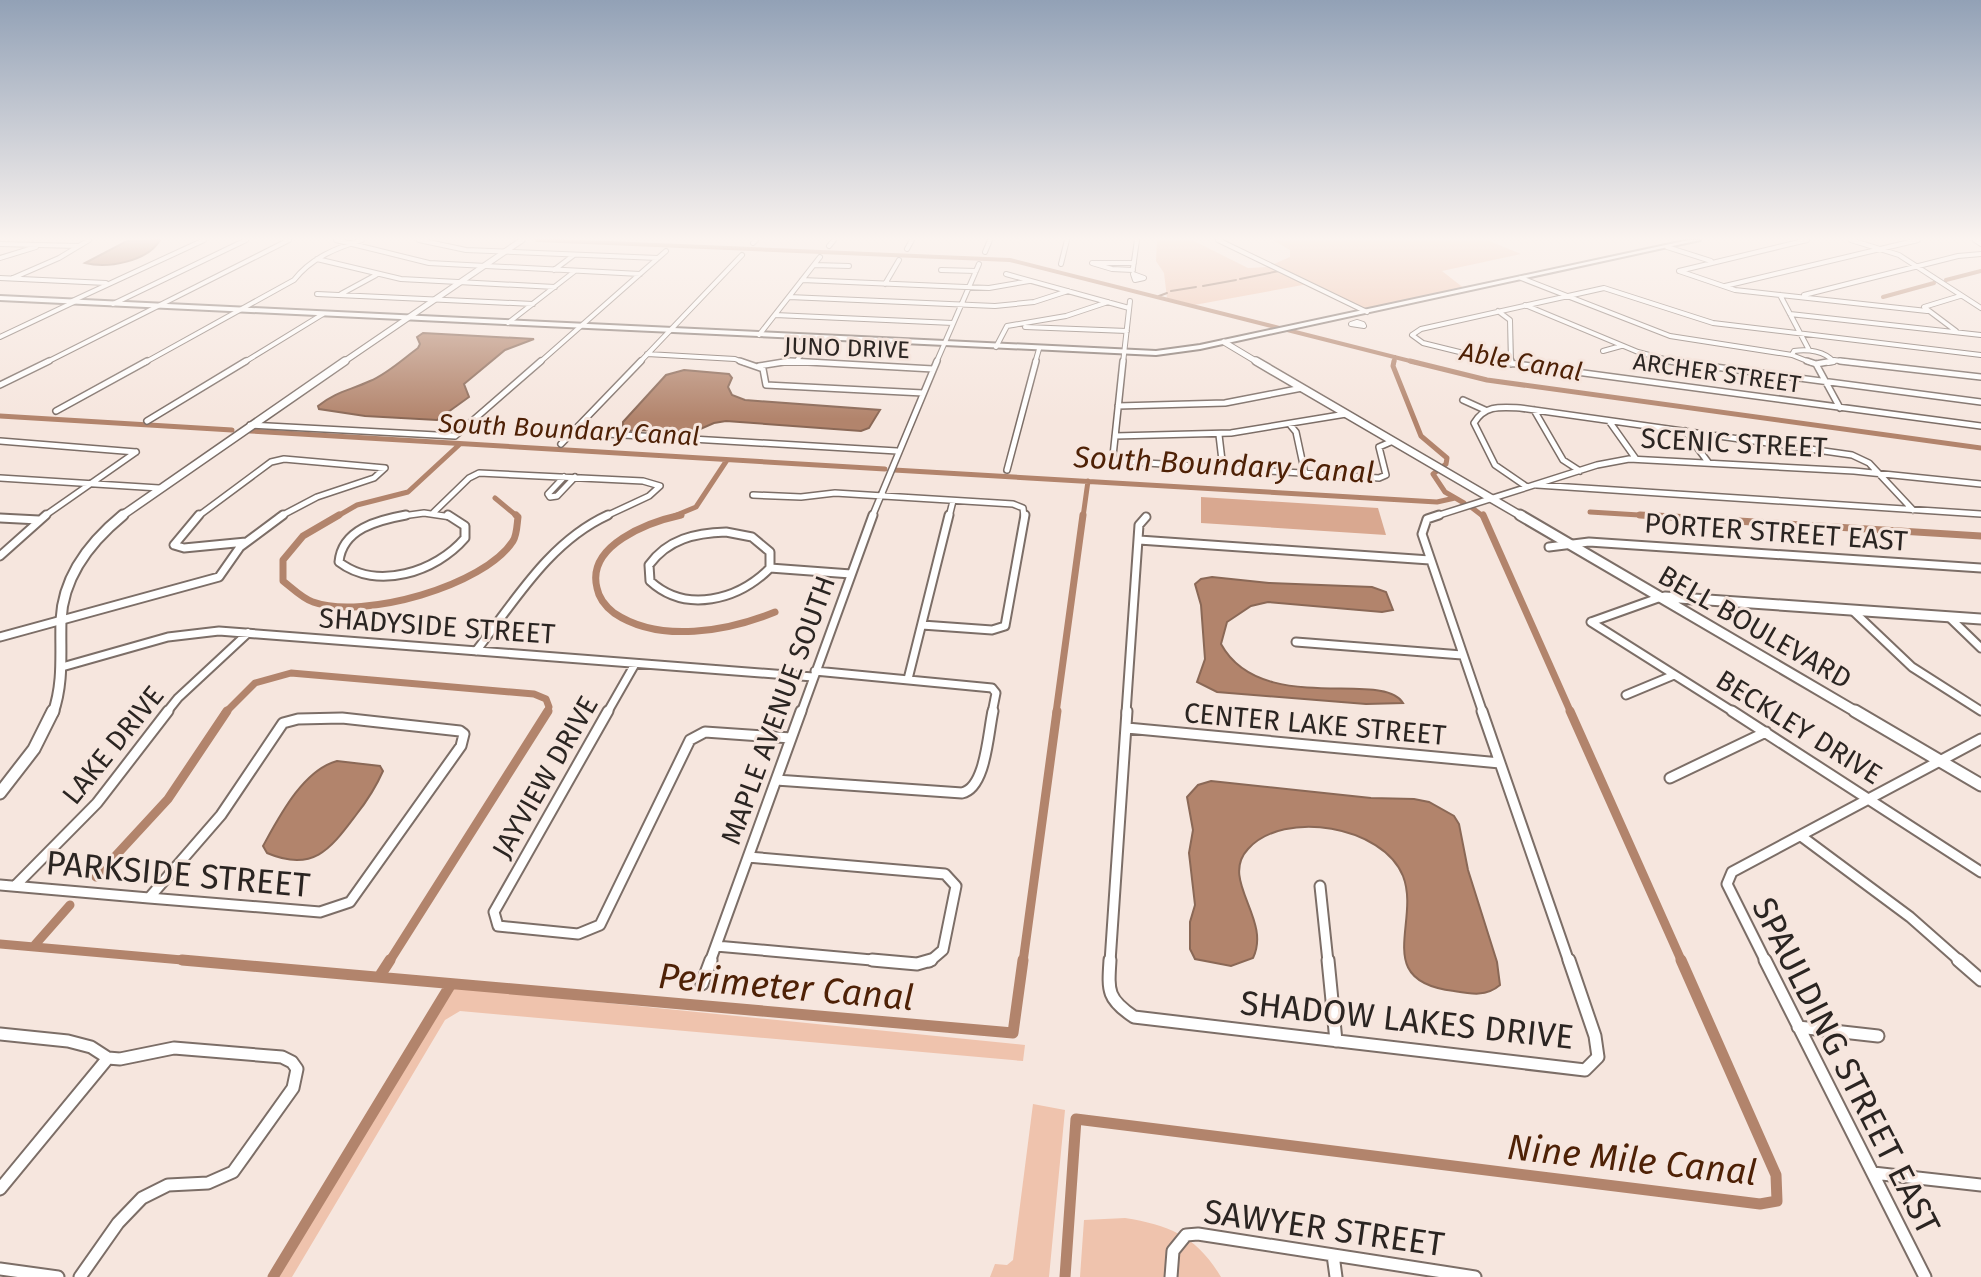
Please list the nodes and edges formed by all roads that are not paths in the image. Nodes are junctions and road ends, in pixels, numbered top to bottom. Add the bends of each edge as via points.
1 (29, 300) edge
2 (77, 300) edge
3 (122, 300) edge
4 (170, 300) edge
5 (258, 300) edge
6 (435, 300) edge
7 (448, 300) edge
8 (539, 300) edge
9 (611, 300) edge
10 (699, 300) edge
11 (787, 300) edge
12 (845, 300) edge
13 (964, 300) edge
14 (1040, 300) edge
15 (1099, 300) edge
16 (1341, 300) edge
17 (1423, 300) edge
18 (1549, 300) edge
19 (1575, 300) edge
20 (1638, 300) edge
21 (1782, 300) edge
22 (1825, 300) edge
23 (1943, 300) edge
24 (1130, 301) dead end
25 (72, 302) junction
26 (1108, 302) junction
27 (113, 304) junction
28 (533, 304) junction
29 (961, 305) junction
30 (1525, 305) junction
31 (157, 306) junction
32 (1129, 308) junction
33 (239, 310) junction
34 (1498, 311) junction
35 (1927, 311) junction
36 (1367, 312) junction
37 (323, 314) junction
38 (1790, 314) junction
39 (775, 315) junction
40 (1342, 317) junction
41 (407, 318) junction
42 (1354, 322) dead end
43 (508, 323) junction
44 (953, 323) junction
45 (1011, 325) junction
46 (580, 327) junction
47 (669, 331) junction
48 (1127, 331) junction
49 (1958, 333) junction
50 (1801, 334) junction
51 (759, 335) junction
52 (1981, 335) edge
53 (0, 337) edge
54 (812, 338) junction
55 (1224, 342) junction
56 (944, 344) junction
57 (1623, 346) junction
58 (996, 347) junction
59 (1039, 349) junction
60 (1809, 350) junction
61 (1603, 351) dead end
62 (1124, 353) junction
63 (647, 354) junction
64 (1792, 355) junction
65 (1981, 355) edge
66 (1834, 360) junction
67 (796, 362) junction
68 (1511, 364) junction
69 (1816, 364) junction
70 (759, 366) junction
71 (933, 369) junction
72 (1981, 377) edge
73 (1826, 382) junction
74 (0, 385) edge
75 (1302, 388) junction
76 (923, 393) junction
77 (1463, 400) dead end
78 (1981, 402) edge
79 (1118, 406) junction
80 (1840, 408) junction
81 (1485, 410) junction
82 (1534, 410) junction
83 (56, 411) dead end
84 (1346, 414) junction
85 (147, 421) dead end
86 (1609, 421) junction
87 (250, 425) junction
88 (1291, 426) junction
89 (1981, 426) edge
90 (1685, 431) junction
91 (573, 432) junction
92 (1219, 435) junction
93 (1115, 436) junction
94 (0, 441) edge
95 (1393, 441) junction
96 (561, 444) dead end
97 (897, 451) junction
98 (1636, 459) junction
99 (1708, 462) junction
100 (1223, 469) junction
101 (1007, 470) dead end
102 (1580, 471) junction
103 (1875, 472) junction
104 (1305, 474) junction
105 (564, 477) junction
106 (575, 477) junction
107 (0, 478) edge
108 (91, 484) junction
109 (1981, 484) edge
110 (1531, 486) junction
111 (159, 488) junction
112 (753, 495) dead end
113 (879, 496) junction
114 (1491, 498) junction
115 (953, 501) junction
116 (1913, 510) junction
117 (433, 513) junction
118 (1981, 514) edge
119 (1146, 517) dead end
120 (0, 518) edge
121 (39, 520) junction
122 (1139, 540) junction
123 (246, 542) junction
124 (1568, 543) junction
125 (1549, 547) dead end
126 (0, 556) edge
127 (1430, 560) junction
128 (770, 568) junction
129 (1981, 568) edge
130 (851, 574) junction
131 (1661, 597) junction
132 (1852, 610) junction
133 (1949, 617) junction
134 (1981, 619) edge
135 (62, 620) junction
136 (922, 625) junction
137 (248, 633) junction
138 (0, 637) edge
139 (1296, 642) dead end
140 (1981, 648) edge
141 (476, 651) junction
142 (1462, 655) junction
143 (635, 664) junction
144 (62, 667) junction
145 (814, 674) junction
146 (1674, 675) junction
147 (908, 679) junction
148 (1626, 695) dead end
149 (1981, 711) edge
150 (1127, 728) junction
151 (1766, 732) junction
152 (791, 738) junction
153 (1981, 739) edge
154 (1941, 760) junction
155 (1500, 763) junction
156 (1670, 778) dead end
157 (776, 780) junction
158 (1981, 785) edge
159 (0, 793) edge
160 (1870, 798) junction
161 (1801, 836) junction
162 (748, 857) junction
163 (1981, 872) edge
164 (0, 885) edge
165 (15, 886) junction
166 (1320, 886) dead end
167 (149, 898) junction
168 (716, 946) junction
169 (1981, 980) edge
170 (702, 984) dead end
171 (1798, 1027) junction
172 (0, 1034) edge
173 (1878, 1036) dead end
174 (1336, 1041) junction
175 (108, 1058) junction
176 (1873, 1173) junction
177 (1981, 1185) edge
178 (0, 1189) edge
179 (1333, 1255) junction
180 (0, 1269) edge
181 (58, 1277) edge
182 (80, 1277) edge
183 (1171, 1277) edge
184 (1336, 1277) edge
185 (1475, 1277) edge
186 (1925, 1277) edge

1 - 25 main road
2 - 25 street
3 - 27 street
4 - 31 street
5 - 33 street
6 - 41 street
7 - 28 street
8 - 28 street
9 - 46 street
10 - 47 street
11 - 39 street
12 - 29 street
13 - 29 street, MAPLE AVENUE SOUTH
14 - 29 street
15 - 26 street
16 - 36 street
17 - 36 main road
18 - 30 street, ARCHER STREET
19 - 64 street via 1677,338
20 - 50 street, ARCHER STREET via 1698,320
21 - 38 street
22 - 35 street
23 - 35 street via 1926,304
24 - 32 street
25 - 27 main road
25 - 53 street
26 - 32 street
26 - 45 street
27 - 31 main road
28 - 43 street
29 - 44 street, MAPLE AVENUE SOUTH
30 - 34 street, ARCHER STREET
30 - 57 street
31 - 33 main road
31 - 74 street
32 - 48 street
33 - 37 main road
33 - 83 street
34 - 68 street via 1510,320
34 - 68 street, ARCHER STREET via 1412,335 1428,345
35 - 49 street
36 - 40 main road
37 - 41 main road
37 - 85 street
38 - 49 street
38 - 50 street
39 - 44 street
39 - 51 street
40 - 42 street
40 - 55 main road
41 - 43 main road
41 - 87 street
43 - 46 main road
44 - 56 street, MAPLE AVENUE SOUTH
45 - 48 street
45 - 58 street via 1004,327
46 - 47 main road
46 - 87 street via 455,436
47 - 51 main road
47 - 63 street
48 - 62 street
49 - 52 street
50 - 60 street
50 - 65 street
51 - 54 main road
54 - 56 main road
54 - 67 street
55 - 62 main road via 1181,351
55 - 75 street, BELL BOULEVARD
56 - 58 main road
56 - 71 street, MAPLE AVENUE SOUTH
57 - 61 street
57 - 73 street via 1674,362
58 - 59 main road
59 - 62 main road
59 - 101 street
60 - 64 street
60 - 66 street
62 - 79 street
63 - 70 street via 735,359
63 - 91 street
64 - 69 street
66 - 69 street
66 - 72 street
67 - 70 street, JUNO DRIVE
67 - 71 street, JUNO DRIVE
68 - 80 street, ARCHER STREET
69 - 73 street
70 - 76 street via 765,373 763,383 771,386
71 - 76 street, MAPLE AVENUE SOUTH
73 - 78 street
73 - 80 street
75 - 79 street via 1215,404
75 - 84 street, BELL BOULEVARD
76 - 97 street, MAPLE AVENUE SOUTH
77 - 81 street
79 - 93 street
80 - 89 street, ARCHER STREET
81 - 82 street
81 - 110 street via 1474,423 1490,458 1503,472
82 - 86 street
82 - 102 street via 1563,460
84 - 88 street
84 - 95 street, BELL BOULEVARD
86 - 90 street
86 - 98 street
87 - 111 street
88 - 92 street
88 - 104 street
90 - 99 street
90 - 103 street via 1861,458
91 - 96 street
91 - 97 street
92 - 93 street
92 - 100 street
93 - 100 street via 1116,461
94 - 108 street via 136,452
95 - 104 street via 1379,447 1384,477
95 - 114 street, BELL BOULEVARD
97 - 113 street, MAPLE AVENUE SOUTH
98 - 99 street, SCENIC STREET
98 - 102 street, SCENIC STREET
99 - 103 street, SCENIC STREET
100 - 104 street
102 - 110 street, SCENIC STREET
103 - 109 street, SCENIC STREET
103 - 116 street
105 - 106 street
105 - 106 street via 548,494 557,496
105 - 117 street via 473,475
106 - 141 street via 651,482 660,489 572,536
107 - 108 street
108 - 111 street
108 - 121 street
110 - 114 street, SCENIC STREET
110 - 116 street
111 - 135 street via 115,521 86,552 66,589
112 - 113 street
113 - 115 street
113 - 130 street, MAPLE AVENUE SOUTH
114 - 124 street, BELL BOULEVARD
114 - 127 street, SHADOW LAKES DRIVE via 1427,519 1422,534
115 - 136 street
115 - 136 street via 1023,508 1012,598 1005,626 992,630
116 - 118 street
117 - 117 street via 396,516 360,530 342,546 339,562 355,574 379,576 410,572 445,558 461,544 466,530 457,519
119 - 122 street, SHADOW LAKES DRIVE via 1139,525
120 - 121 street
121 - 126 street
122 - 127 street
122 - 150 street, SHADOW LAKES DRIVE
123 - 123 street via 292,509 374,478 385,468 271,462 199,515 174,545
123 - 135 street via 219,577
124 - 125 street, PORTER STREET EAST
124 - 129 street, PORTER STREET EAST
124 - 131 street, BELL BOULEVARD
127 - 142 street, SHADOW LAKES DRIVE
128 - 128 street via 772,556 761,542 719,532 668,546 654,557 648,574 664,593 707,599 748,588
128 - 130 street
130 - 145 street, MAPLE AVENUE SOUTH
131 - 132 street
131 - 146 street, BECKLEY DRIVE via 1591,622
131 - 154 street, BELL BOULEVARD
132 - 133 street
132 - 149 street via 1894,655
133 - 134 street
133 - 140 street
135 - 138 street
135 - 144 street
136 - 147 street
137 - 141 street, SHADYSIDE STREET
137 - 144 street, SHADYSIDE STREET via 178,635
137 - 165 street, LAKE DRIVE via 172,705 103,796
139 - 142 street
141 - 143 street, SHADYSIDE STREET
142 - 155 street, SHADOW LAKES DRIVE
143 - 145 street, SHADYSIDE STREET
143 - 152 street, JAYVIEW DRIVE via 494,913 498,926 590,931 607,917 690,740 705,732
144 - 159 street via 58,700 44,734
145 - 147 street, SHADYSIDE STREET
145 - 152 street, MAPLE AVENUE SOUTH
146 - 148 street
146 - 151 street, BECKLEY DRIVE
147 - 157 street, SHADYSIDE STREET via 975,684 996,693 977,787 962,793
150 - 155 street, CENTER LAKE STREET
150 - 174 street, SHADOW LAKES DRIVE via 1108,988 1116,1005 1134,1017
151 - 156 street
151 - 160 street, BECKLEY DRIVE
152 - 157 street, MAPLE AVENUE SOUTH
153 - 154 street, SPAULDING STREET EAST
154 - 158 street, BELL BOULEVARD
154 - 160 street, SPAULDING STREET EAST
155 - 174 street, SHADOW LAKES DRIVE via 1598,1057 1585,1070
157 - 162 street, MAPLE AVENUE SOUTH
160 - 161 street, SPAULDING STREET EAST
160 - 163 street, BECKLEY DRIVE
161 - 169 street via 1910,917
161 - 171 street, SPAULDING STREET EAST via 1732,872 1727,884
162 - 168 street, MAPLE AVENUE SOUTH
162 - 168 street via 945,874 956,886 943,950 938,958 917,964
164 - 165 street, PARKSIDE STREET
165 - 167 street, PARKSIDE STREET
166 - 174 street
167 - 167 street, PARKSIDE STREET via 320,912 350,902 465,740 460,731 293,718 283,723 221,815
168 - 170 street, MAPLE AVENUE SOUTH
171 - 173 street
171 - 176 street, SPAULDING STREET EAST
172 - 175 street via 80,1043
175 - 178 street
175 - 182 street via 174,1048 282,1057 292,1060 298,1077 233,1172 219,1182 152,1190 127,1213
176 - 177 street
176 - 186 street, SPAULDING STREET EAST
179 - 183 street, SAWYER STREET via 1186,1235 1173,1251
179 - 184 street
179 - 185 street, SAWYER STREET
180 - 181 street

